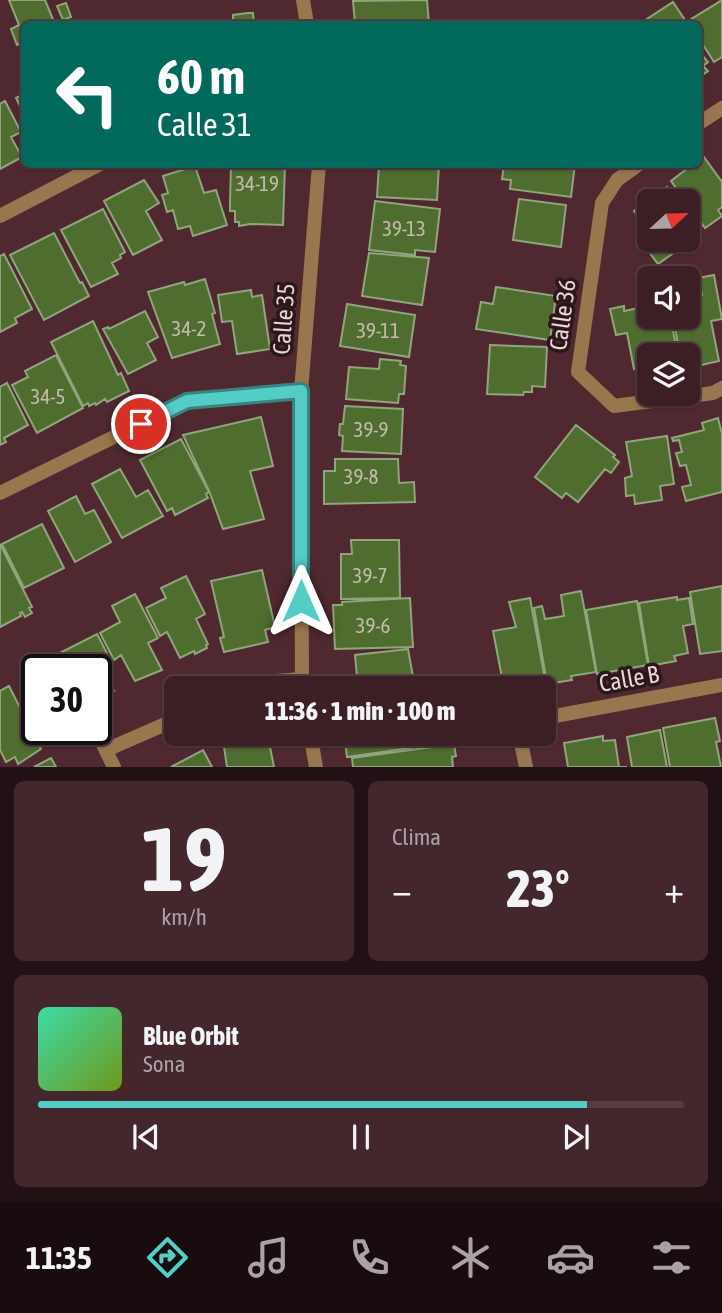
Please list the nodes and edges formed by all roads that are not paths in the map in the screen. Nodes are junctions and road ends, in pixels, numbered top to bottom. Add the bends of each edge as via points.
1 (303, 0) edge
2 (306, 21) edge
3 (722, 108) edge
4 (702, 121) edge
5 (92, 168) edge
6 (318, 168) edge
7 (634, 168) edge
8 (0, 216) edge
9 (722, 388) edge
10 (301, 391) junction
11 (0, 493) edge
12 (302, 676) edge
13 (722, 685) edge
14 (556, 716) edge
15 (164, 725) edge
16 (104, 745) edge
17 (312, 746) edge
18 (522, 746) edge
19 (106, 750) junction
20 (114, 767) edge
21 (316, 767) edge
22 (526, 767) edge

1 - 2 street
3 - 4 street
5 - 8 street
6 - 10 street, Calle 35
7 - 9 street, Calle 36 via 617,180 602,204 578,372 614,406
10 - 11 street via 187,401
10 - 12 street, Calle 35
13 - 14 street, Calle B
15 - 19 street
16 - 19 street
17 - 21 street
18 - 22 street
19 - 20 street

